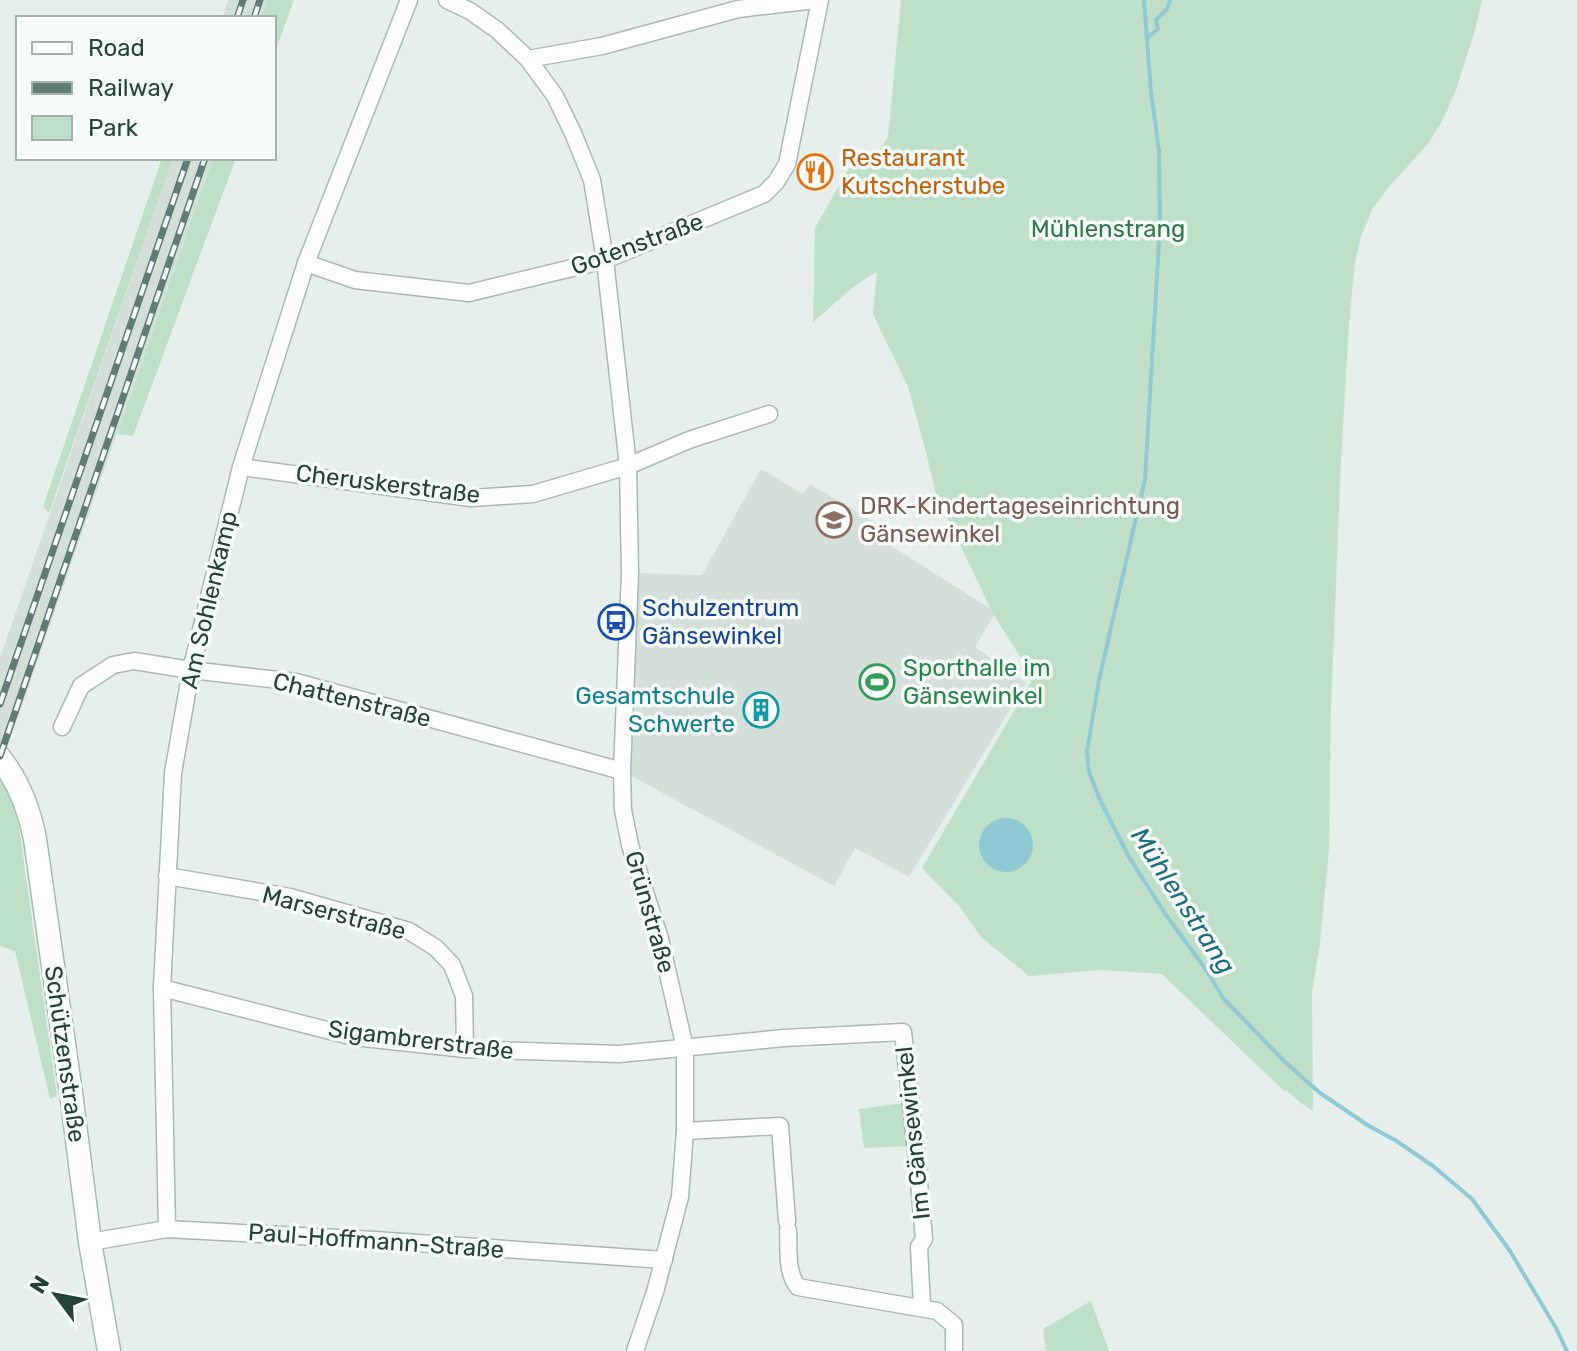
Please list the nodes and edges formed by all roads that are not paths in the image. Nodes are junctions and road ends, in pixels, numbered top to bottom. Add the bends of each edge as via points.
1 (409, 0) edge
2 (447, 0) edge
3 (818, 0) edge
4 (528, 59) junction
5 (605, 260) junction
6 (306, 263) junction
7 (769, 414) dead end
8 (628, 466) junction
9 (241, 467) junction
10 (191, 670) junction
11 (62, 727) dead end
12 (2, 760) edge
13 (622, 771) junction
14 (167, 876) junction
15 (162, 988) junction
16 (685, 1048) junction
17 (465, 1049) junction
18 (685, 1131) junction
19 (167, 1229) junction
20 (90, 1242) junction
21 (664, 1260) junction
22 (922, 1308) junction
23 (109, 1351) edge
24 (635, 1351) edge
25 (954, 1351) edge

1 - 6 street, Am Sohlenkamp
2 - 4 street, Grünstraße via 497,30
3 - 4 street via 738,9 602,46
3 - 5 street, Gotenstraße via 787,164 776,182 742,205
4 - 5 street, Grünstraße via 555,96 592,180
5 - 6 street, Gotenstraße via 469,293 355,280
5 - 8 street, Grünstraße
6 - 9 street, Am Sohlenkamp
7 - 8 street
8 - 9 street, Cheruskerstraße via 533,494 471,498
8 - 13 street, Grünstraße via 630,584
9 - 10 street, Am Sohlenkamp
10 - 11 street, Chattenstraße via 134,661 113,665 81,686
10 - 13 street, Chattenstraße via 296,682
10 - 14 street, Am Sohlenkamp via 173,773
12 - 20 main road, Schützenstraße via 19,786 35,839
13 - 16 street, Grünstraße via 630,845 660,939
14 - 15 street, Am Sohlenkamp
14 - 17 street, Marserstraße via 290,897 409,931 452,965 464,996
15 - 17 street, Sigambrerstraße via 354,1037
15 - 19 street, Am Sohlenkamp
16 - 17 street, Sigambrerstraße via 619,1054
16 - 18 street, Grünstraße
16 - 22 street, Im Gänsewinkel via 903,1032 924,1239 919,1247
18 - 21 street, Grünstraße via 680,1197
18 - 22 street via 780,1126 791,1272 798,1287
19 - 20 street, Paul-Hoffmann-Straße
19 - 21 street, Paul-Hoffmann-Straße
20 - 23 main road, Schützenstraße
21 - 24 street, Grünstraße
22 - 25 street via 937,1311 954,1325

